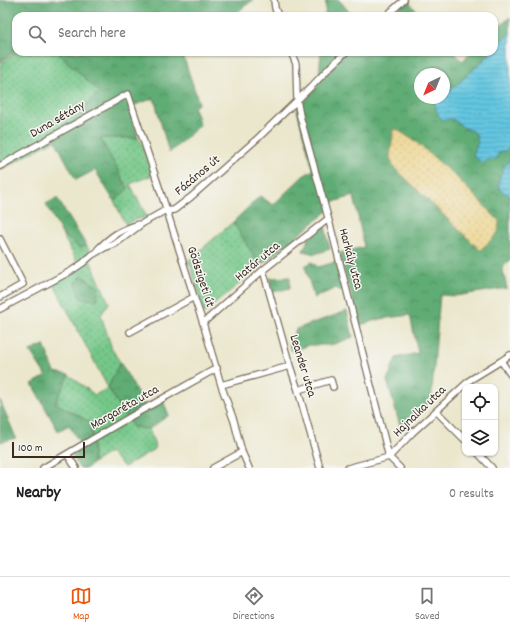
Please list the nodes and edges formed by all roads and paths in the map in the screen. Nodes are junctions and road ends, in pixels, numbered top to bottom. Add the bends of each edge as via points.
1 (274, 0) edge
2 (404, 0) edge
3 (276, 12) edge
4 (390, 12) edge
5 (293, 56) edge
6 (342, 56) edge
7 (128, 94) joint
8 (297, 100) junction
9 (0, 166) edge
10 (168, 211) junction
11 (328, 219) junction
12 (0, 239) edge
13 (263, 270) junction
14 (194, 297) junction
15 (0, 298) edge
16 (0, 309) edge
17 (203, 323) junction
18 (130, 332) dead end
19 (510, 355) edge
20 (501, 361) junction
21 (290, 366) junction
22 (217, 368) junction
23 (510, 374) edge
24 (221, 385) junction
25 (333, 387) dead end
26 (298, 390) junction
27 (436, 411) junction
28 (462, 437) edge
29 (242, 452) junction
30 (67, 454) junction
31 (481, 456) edge
32 (389, 457) junction
33 (44, 468) edge
34 (76, 468) edge
35 (213, 468) edge
36 (249, 468) edge
37 (320, 468) edge
38 (348, 468) edge
39 (400, 468) edge
40 (492, 468) edge

1 - 3 street
2 - 4 street
5 - 8 street, Harkály utca via 296,64
6 - 8 street, Fácános út
7 - 9 street, Duna sétány
7 - 10 street, Gödszigeti út
8 - 10 street, Fácános út via 192,197 174,210
8 - 11 street, Harkály utca
10 - 14 street, Gödszigeti út
10 - 16 street, Fácános út via 143,223 71,271
11 - 13 street, Határ utca
11 - 32 street, Harkály utca
12 - 15 street via 24,284
13 - 17 street, Határ utca
13 - 21 street, Leander utca
14 - 17 street, Gödszigeti út
14 - 18 street
17 - 22 street, Gödszigeti út
19 - 20 street, Hajnalka utca
20 - 23 street
20 - 27 street, Hajnalka utca via 470,380
21 - 24 street
21 - 26 street, Leander utca
22 - 24 street, Gödszigeti út
22 - 30 street, Margaréta utca
24 - 29 street, Gödszigeti út
25 - 26 street via 331,380
26 - 37 street, Leander utca
27 - 28 street
27 - 32 street, Hajnalka utca
29 - 35 street
29 - 36 street, Gödszigeti út
30 - 33 street, Margaréta utca
30 - 34 street
31 - 40 street
32 - 38 street, Hajnalka utca
32 - 39 street

